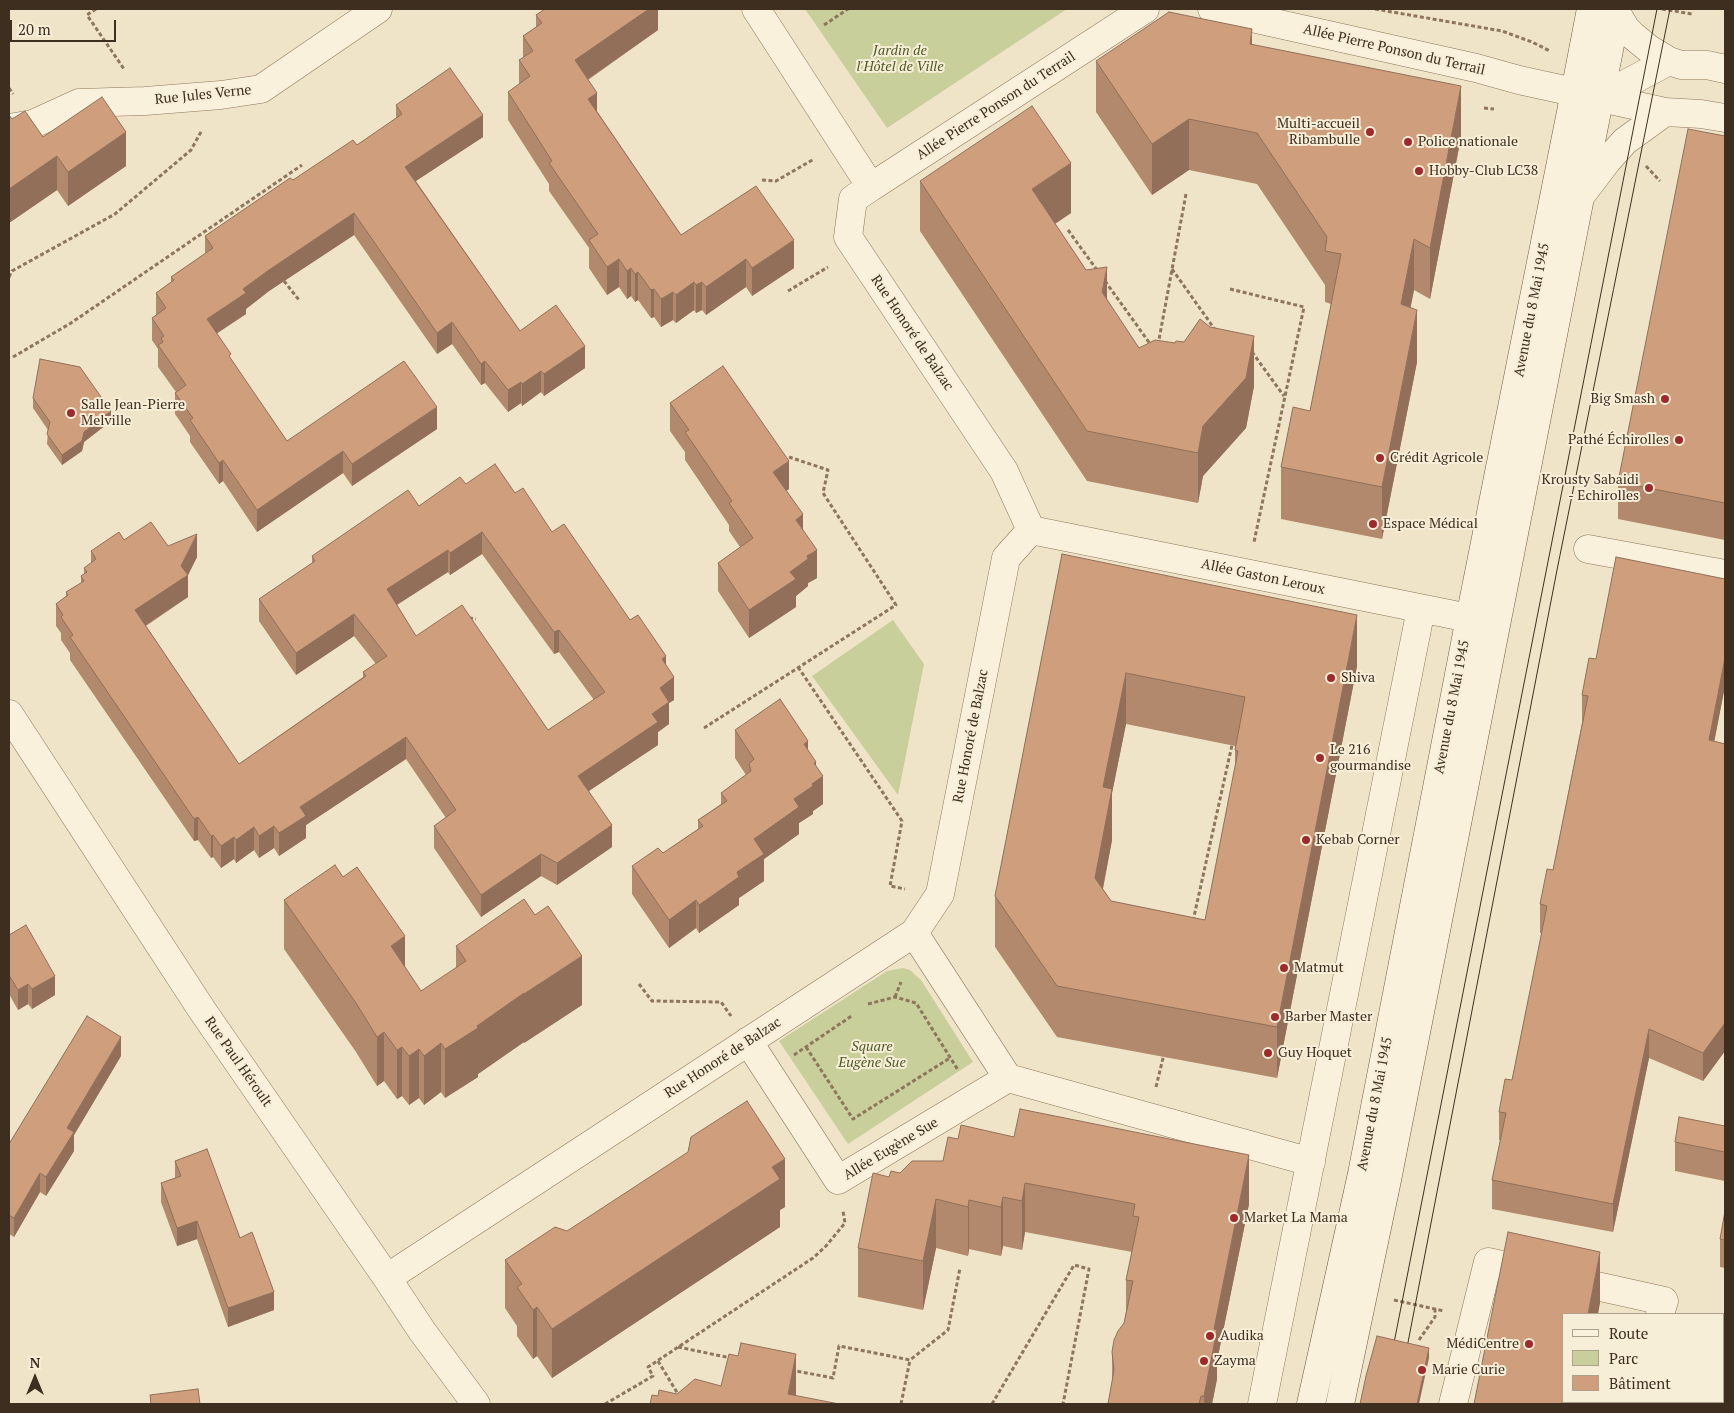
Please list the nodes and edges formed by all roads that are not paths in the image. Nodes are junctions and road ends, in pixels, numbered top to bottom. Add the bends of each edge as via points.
1 (378, 9) edge
2 (756, 9) edge
3 (1145, 9) edge
4 (1212, 9) edge
5 (1605, 10) edge
6 (1669, 61) junction
7 (1725, 69) edge
8 (1600, 86) junction
9 (1665, 112) junction
10 (1725, 118) edge
11 (9, 131) edge
12 (871, 187) junction
13 (1579, 198) junction
14 (1032, 530) junction
15 (1588, 549) dead end
16 (1725, 574) edge
17 (1421, 610) junction
18 (1482, 621) junction
19 (9, 714) edge
20 (914, 933) junction
21 (748, 1041) junction
22 (1008, 1078) junction
23 (1311, 1162) junction
24 (387, 1278) junction
25 (1660, 1313) edge
26 (476, 1404) edge
27 (1262, 1404) edge
28 (1311, 1404) edge
29 (1340, 1404) edge
30 (1453, 1404) edge

1 - 11 street, Rue Jules Verne via 261,89 221,95 79,104
2 - 12 street
3 - 12 street, Allée Pierre Ponson du Terrail
4 - 8 street, Allée Pierre Ponson du Terrail via 1519,80
5 - 6 street via 1649,49
5 - 8 street, Avenue du 8 Mai 1945
5 - 8 street, Avenue du 8 Mai 1945
6 - 7 street
6 - 8 street
8 - 9 street, Allée Pierre Ponson du Terrail
8 - 13 street, Avenue du 8 Mai 1945
8 - 18 street, Avenue du 8 Mai 1945
9 - 10 street, Allée Pierre Ponson du Terrail
9 - 13 street via 1625,141
12 - 14 street, Rue Honoré de Balzac via 854,198 848,237 1004,471
13 - 18 street, Avenue du 8 Mai 1945
14 - 17 street, Allée Gaston Leroux
14 - 20 street, Rue Honoré de Balzac via 1006,558 940,894
15 - 16 street
17 - 18 street, Allée Gaston Leroux
17 - 23 street
18 - 28 street, Avenue du 8 Mai 1945
18 - 29 street, Avenue du 8 Mai 1945 via 1387,1180
19 - 24 street, Rue Paul Héroult via 202,1010
20 - 21 street, Rue Honoré de Balzac
20 - 22 street
21 - 22 street, Allée Eugène Sue via 838,1180
21 - 24 street, Rue Honoré de Balzac
22 - 23 street
23 - 27 street
24 - 26 street, Rue Paul Héroult via 422,1332
25 - 30 street via 1664,1301 1488,1262

